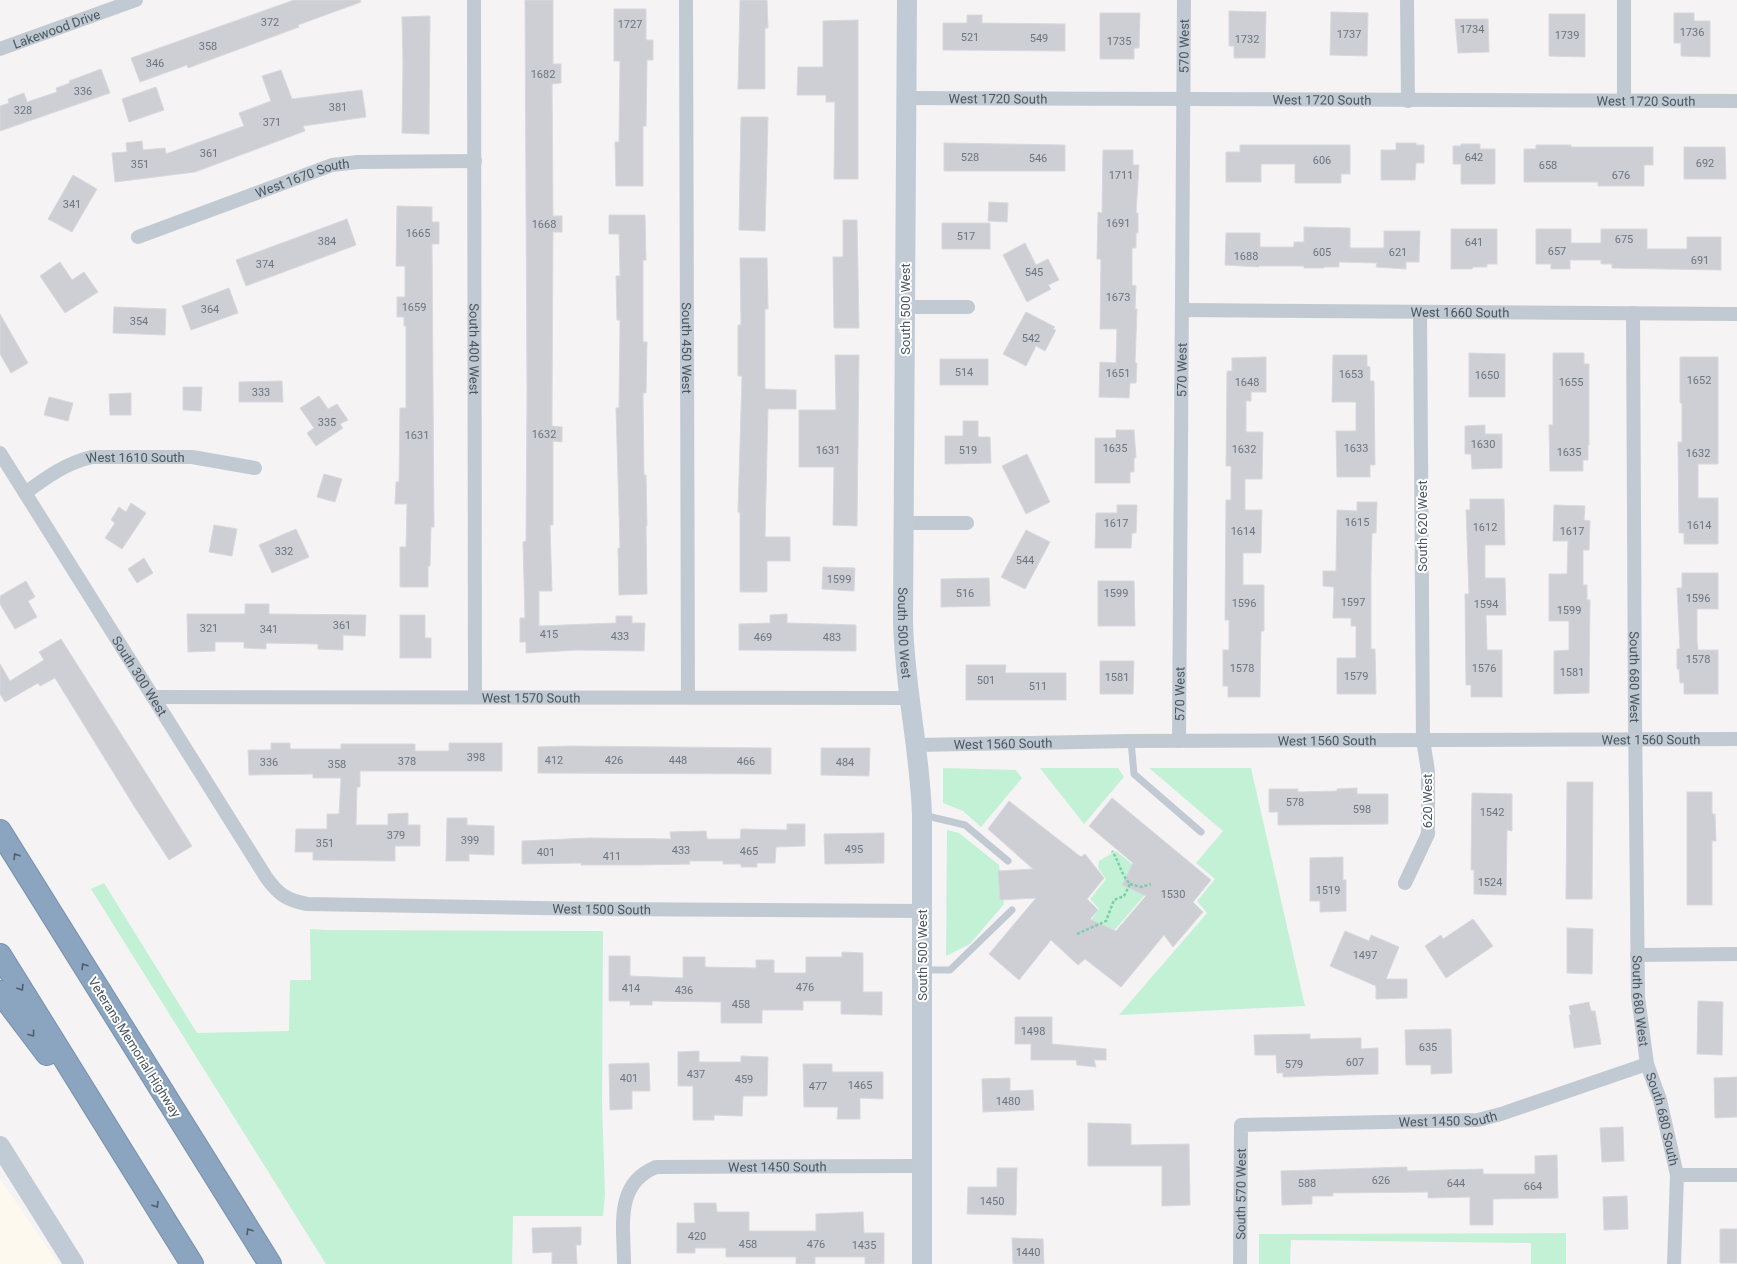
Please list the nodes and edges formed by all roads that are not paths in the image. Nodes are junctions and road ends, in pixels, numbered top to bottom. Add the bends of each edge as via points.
1 (136, 0) edge
2 (474, 0) edge
3 (686, 0) edge
4 (907, 0) edge
5 (1184, 0) edge
6 (1408, 0) edge
7 (1624, 0) edge
8 (0, 50) edge
9 (906, 98) junction
10 (1182, 99) junction
11 (1408, 101) junction
12 (1624, 101) junction
13 (1737, 101) edge
14 (475, 161) junction
15 (138, 237) dead end
16 (905, 307) junction
17 (968, 307) dead end
18 (1183, 310) junction
19 (1420, 312) junction
20 (1633, 313) junction
21 (1737, 314) edge
22 (0, 453) edge
23 (255, 468) dead end
24 (25, 493) junction
25 (903, 523) junction
26 (966, 523) dead end
27 (153, 697) junction
28 (475, 697) junction
29 (688, 697) junction
30 (909, 698) junction
31 (1635, 739) junction
32 (1737, 739) edge
33 (1423, 740) junction
34 (1131, 741) junction
35 (1179, 741) junction
36 (917, 745) junction
37 (922, 815) junction
38 (0, 831) edge
39 (1201, 832) dead end
40 (1008, 861) dead end
41 (1405, 883) dead end
42 (283, 896) joint
43 (1012, 910) dead end
44 (922, 911) junction
45 (0, 954) edge
46 (1737, 954) edge
47 (1637, 955) junction
48 (922, 970) junction
49 (0, 992) edge
50 (1647, 1064) junction
51 (1241, 1125) joint
52 (0, 1146) edge
53 (922, 1166) junction
54 (135, 1172) junction
55 (1677, 1175) junction
56 (1737, 1175) edge
57 (74, 1264) edge
58 (192, 1264) edge
59 (270, 1264) edge
60 (624, 1264) edge
61 (922, 1264) edge
62 (1240, 1264) edge
63 (1674, 1264) edge

1 - 8 street, Lakewood Drive
2 - 14 street, South 400 West
3 - 29 street, South 450 West
4 - 9 main road, South 500 West
5 - 10 street, 570 West
6 - 11 street
7 - 12 street
9 - 10 street, West 1720 South
9 - 16 main road, South 500 West
10 - 11 street, West 1720 South
10 - 18 street, 570 West
11 - 12 street, West 1720 South
12 - 13 street, West 1720 South
14 - 15 street, West 1670 South via 358,162 332,165
14 - 28 street, South 400 West
16 - 17 street
16 - 25 main road, South 500 West
18 - 19 street, West 1660 South
18 - 35 street, 570 West
19 - 20 street, West 1660 South
19 - 33 street, South 620 West
20 - 21 street, West 1660 South
20 - 31 street, South 680 West
22 - 24 street, South 300 West
23 - 24 street, West 1610 South via 192,457 92,457 59,468
24 - 27 street, South 300 West
25 - 26 street
25 - 30 main road, South 500 West via 903,641
27 - 28 street, West 1570 South
27 - 42 street, South 300 West via 266,877
28 - 29 street, West 1570 South
29 - 30 street, West 1570 South
30 - 36 main road, South 500 West
31 - 32 street, West 1560 South
31 - 33 street, West 1560 South
31 - 47 street, South 680 West
33 - 35 street, West 1560 South
33 - 41 street, 620 West via 1428,771 1428,834
34 - 35 street, West 1560 South
34 - 36 street, West 1560 South
34 - 39 lane via 1134,774
36 - 37 main road, South 500 West
37 - 40 lane via 965,825
37 - 44 main road, South 500 West
59 -> 38 highway, Veterans Memorial Highway
42 - 44 street, West 1500 South via 292,901 315,905
43 - 48 lane via 950,970
44 - 48 main road, South 500 West
45 -> 54 highway
46 - 47 street
47 - 50 street, South 680 West via 1638,997
48 - 53 main road, South 500 West
49 -> 54 highway
50 - 51 street, West 1450 South via 1478,1120
50 - 55 street, South 680 South via 1660,1100
51 - 62 street, South 570 West
52 - 57 main road
53 - 60 street, West 1450 South via 656,1167 645,1171 636,1179 629,1188 625,1200
53 - 61 main road, South 500 West
54 -> 58 highway
55 - 56 street
55 - 63 street

